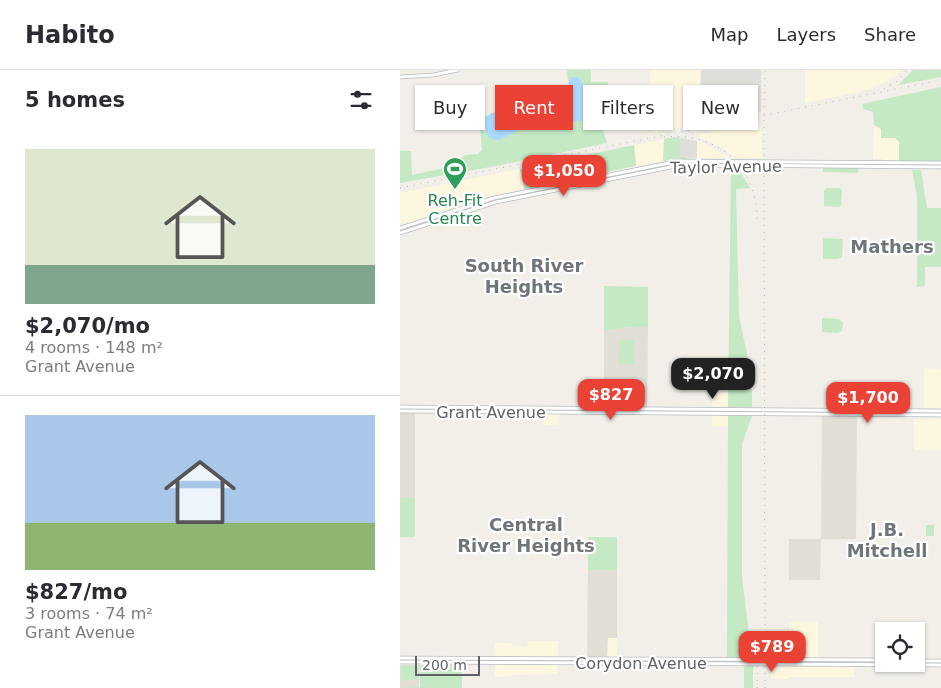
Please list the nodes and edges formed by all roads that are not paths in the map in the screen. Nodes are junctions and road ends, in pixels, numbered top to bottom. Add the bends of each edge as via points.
1 (458, 70) edge
2 (400, 76) edge
3 (941, 163) edge
4 (941, 167) edge
5 (400, 228) edge
6 (400, 233) edge
7 (400, 407) edge
8 (400, 411) edge
9 (941, 411) edge
10 (941, 415) edge
11 (400, 658) edge
12 (875, 660) edge
13 (925, 661) edge
14 (941, 661) edge
15 (400, 662) edge
16 (941, 665) edge

1 - 2 main road
3 - 5 main road, Taylor Avenue via 679,161 494,198
4 - 6 main road, Taylor Avenue via 680,165 496,202
7 - 9 main road, Grant Avenue
8 - 10 main road, Grant Avenue
11 - 12 main road, Corydon Avenue
13 - 14 main road
15 - 16 main road, Corydon Avenue

